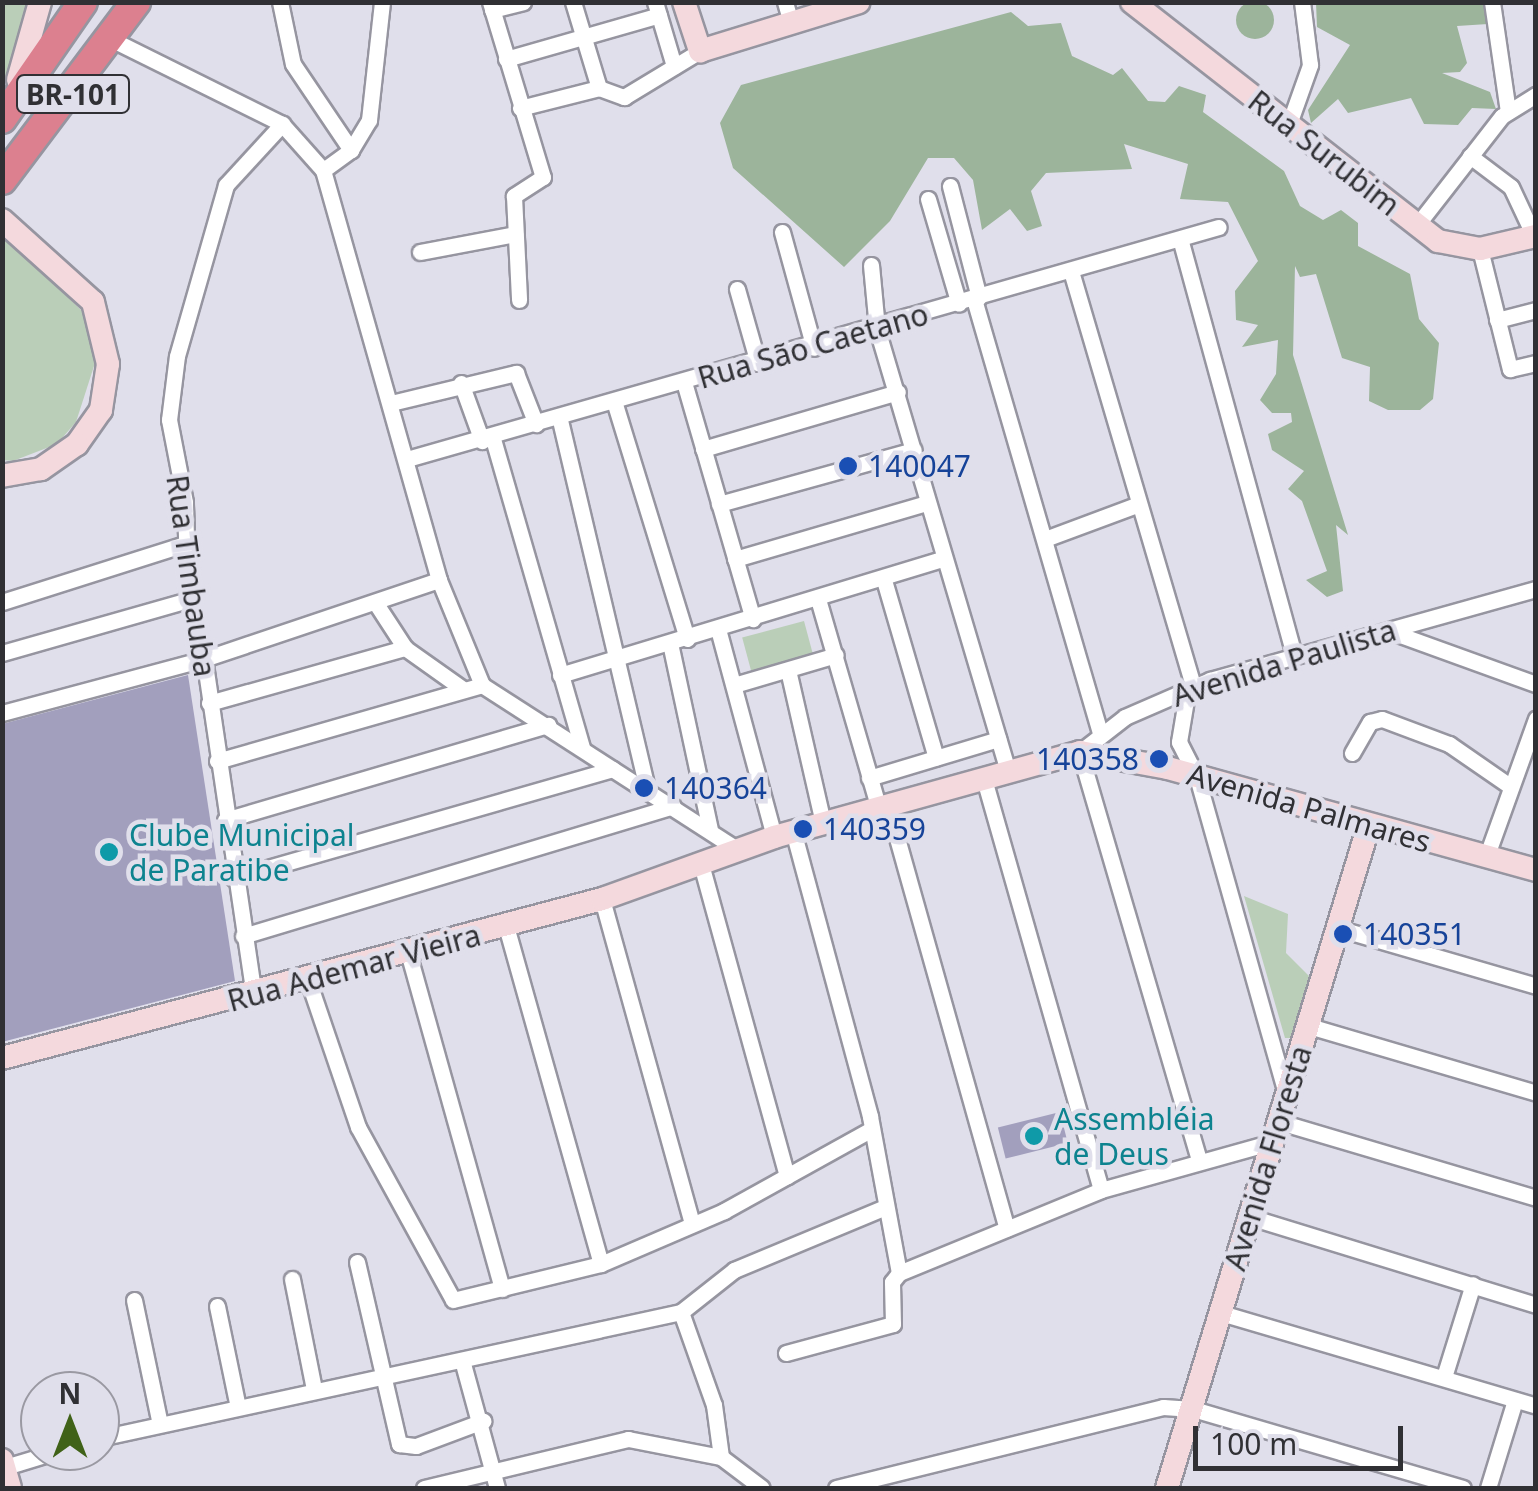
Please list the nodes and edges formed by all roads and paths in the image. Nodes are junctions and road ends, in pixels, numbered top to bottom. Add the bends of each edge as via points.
1 (40, 2) edge
2 (83, 2) edge
3 (136, 2) edge
4 (280, 2) edge
5 (382, 2) edge
6 (523, 2) edge
7 (573, 2) edge
8 (684, 2) edge
9 (859, 2) edge
10 (1132, 2) edge
11 (1302, 2) edge
12 (1492, 2) edge
13 (491, 6) edge
14 (657, 9) edge
15 (787, 12) edge
16 (584, 38) junction
17 (113, 40) junction
18 (700, 50) junction
19 (506, 59) junction
20 (674, 66) junction
21 (599, 88) junction
22 (1536, 95) edge
23 (520, 108) junction
24 (1508, 112) junction
25 (2, 116) edge
26 (282, 124) junction
27 (1288, 124) junction
28 (351, 150) junction
29 (1470, 156) junction
30 (326, 175) junction
31 (2, 180) edge
32 (950, 186) dead end
33 (928, 199) dead end
34 (1416, 225) junction
35 (9, 226) edge
36 (1219, 227) dead end
37 (782, 232) dead end
38 (515, 234) junction
39 (1535, 236) edge
40 (1180, 242) junction
41 (1480, 250) junction
42 (420, 252) dead end
43 (871, 266) dead end
44 (1071, 270) junction
45 (738, 289) dead end
46 (519, 300) dead end
47 (970, 300) junction
48 (1536, 310) edge
49 (1497, 320) junction
50 (877, 329) junction
51 (814, 348) junction
52 (758, 363) junction
53 (1536, 363) edge
54 (684, 382) junction
55 (461, 383) junction
56 (898, 392) junction
57 (614, 401) junction
58 (391, 402) junction
59 (559, 416) junction
60 (536, 424) junction
61 (488, 440) junction
62 (703, 450) junction
63 (914, 450) junction
64 (407, 459) junction
65 (2, 476) edge
66 (927, 502) junction
67 (719, 504) junction
68 (1139, 504) junction
69 (1045, 538) junction
70 (182, 544) junction
71 (735, 559) junction
72 (943, 559) junction
73 (439, 580) junction
74 (884, 580) junction
75 (1536, 589) edge
76 (818, 599) junction
77 (188, 600) junction
78 (2, 602) edge
79 (375, 602) junction
80 (753, 618) junction
81 (718, 629) junction
82 (1392, 632) junction
83 (686, 639) junction
84 (670, 643) junction
85 (405, 648) junction
86 (2, 652) edge
87 (836, 656) junction
88 (1294, 656) junction
89 (616, 658) junction
90 (204, 659) junction
91 (788, 670) junction
92 (560, 675) junction
93 (1536, 684) edge
94 (482, 685) junction
95 (734, 685) junction
96 (1190, 687) junction
97 (464, 690) junction
98 (209, 704) junction
99 (2, 713) edge
100 (1536, 719) edge
101 (548, 725) junction
102 (1100, 733) junction
103 (998, 740) junction
104 (582, 747) junction
105 (1080, 752) junction
106 (1352, 753) dead end
107 (936, 758) junction
108 (218, 761) junction
109 (614, 769) junction
110 (1008, 770) junction
111 (869, 778) junction
112 (1198, 778) junction
113 (984, 779) junction
114 (1511, 786) junction
115 (648, 792) junction
116 (673, 806) junction
117 (884, 807) junction
118 (225, 820) junction
119 (823, 823) junction
120 (1368, 828) junction
121 (710, 830) junction
122 (784, 834) junction
123 (736, 849) junction
124 (1487, 856) junction
125 (701, 864) junction
126 (1536, 870) edge
127 (233, 878) junction
128 (602, 898) junction
129 (506, 926) junction
130 (1337, 928) junction
131 (243, 936) junction
132 (408, 952) junction
133 (308, 980) junction
134 (1536, 986) edge
135 (254, 996) junction
136 (1309, 1026) junction
137 (2, 1058) edge
138 (1536, 1094) edge
139 (1286, 1095) junction
140 (872, 1129) junction
141 (1276, 1132) junction
142 (1199, 1160) junction
143 (787, 1176) junction
144 (1101, 1190) junction
145 (1536, 1198) edge
146 (885, 1207) junction
147 (1250, 1217) junction
148 (692, 1224) junction
149 (1007, 1229) junction
150 (357, 1262) dead end
151 (601, 1264) junction
152 (899, 1272) junction
153 (292, 1279) dead end
154 (1473, 1284) junction
155 (502, 1288) junction
156 (134, 1300) dead end
157 (1536, 1305) edge
158 (218, 1306) dead end
159 (681, 1312) junction
160 (1221, 1314) junction
161 (786, 1353) dead end
162 (462, 1360) junction
163 (384, 1374) junction
164 (1444, 1377) junction
165 (314, 1388) junction
166 (1515, 1400) junction
167 (237, 1404) junction
168 (1536, 1406) edge
169 (1193, 1409) junction
170 (160, 1420) junction
171 (483, 1421) junction
172 (120, 1432) edge
173 (720, 1458) junction
174 (495, 1470) junction
175 (1415, 1482) edge
176 (868, 1484) edge
177 (424, 1488) edge
178 (497, 1488) edge
179 (762, 1488) edge
180 (836, 1488) edge
181 (1167, 1488) edge
182 (1463, 1488) edge
183 (1488, 1488) edge

1 - 25 main road via 30,55
2 - 25 highway, BR-101
3 - 17 highway, BR-101
4 - 28 street via 293,64
5 - 28 street via 369,120
6 - 13 street
7 - 16 street
8 - 18 main road
9 - 15 main road
10 - 27 main road, Rua Surubim
11 - 27 street via 1308,80
12 - 24 street
13 - 19 street
14 - 16 street
14 - 20 street
15 - 18 main road
16 - 19 street
16 - 21 street
17 - 26 street
17 - 31 highway, BR-101
18 - 20 street
19 - 23 street
20 - 21 street via 624,96
21 - 23 street
22 - 24 street
23 - 38 street via 543,177 515,194
24 - 29 street
26 - 30 street
26 - 70 street, Rua Timbauba via 228,180 177,356 169,437 184,490
27 - 34 main road, Rua Surubim
28 - 30 street
29 - 34 street
29 - 39 street via 1511,187
30 - 58 street
32 - 47 street
33 - 47 street
34 - 41 main road, Rua Surubim via 1452,247
35 - 65 main road via 93,302 103,324 108,390 92,426 68,451 41,470
36 - 40 street, Rua São Caetano
37 - 51 street
38 - 42 street
38 - 46 street
39 - 41 main road
40 - 44 street, Rua São Caetano
40 - 88 street
41 - 49 street
43 - 50 street
44 - 47 street, Rua São Caetano
44 - 68 street
45 - 52 street
47 - 50 street, Rua São Caetano
47 - 69 street
48 - 49 street
49 - 53 street via 1510,370
50 - 51 street, Rua São Caetano
50 - 56 street
51 - 52 street, Rua São Caetano
52 - 54 street, Rua São Caetano
54 - 57 street, Rua São Caetano
54 - 62 street
55 - 58 street
55 - 60 street via 509,373 524,377
55 - 61 street
56 - 62 street
56 - 63 street
57 - 59 street, Rua São Caetano
57 - 83 street
58 - 64 street
59 - 60 street, Rua São Caetano
59 - 89 street
60 - 61 street, Rua São Caetano
61 - 64 street, Rua São Caetano
61 - 92 street
62 - 67 street
63 - 66 street
63 - 67 street
64 - 73 street
66 - 71 street
66 - 72 street
67 - 71 street
68 - 69 street
68 - 96 street
69 - 102 street
70 - 77 street, Rua Timbauba
70 - 78 street
71 - 80 street
72 - 74 street
72 - 103 street
73 - 79 street
73 - 94 street
74 - 76 street
74 - 107 street
75 - 82 street, Avenida Paulista
76 - 80 street
76 - 87 street
77 - 86 street
77 - 90 street, Rua Timbauba
79 - 85 street
79 - 90 street
80 - 81 street
81 - 83 street
81 - 95 street
82 - 88 street, Avenida Paulista
82 - 93 street
83 - 84 street
84 - 89 street
84 - 121 street
85 - 97 street
85 - 98 street
87 - 91 street
87 - 111 street
88 - 96 street, Avenida Paulista
89 - 92 street
89 - 115 street
90 - 98 street, Rua Timbauba
90 - 99 street
91 - 95 street
91 - 119 street
92 - 104 street
94 - 97 street
94 - 101 street
95 - 122 street
96 - 102 street, Avenida Paulista
96 - 112 street via 1179,742
97 - 108 street
98 - 108 street, Rua Timbauba
100 - 114 street
101 - 104 street
101 - 118 street
102 - 105 street, Avenida Paulista
103 - 107 street
103 - 110 street
104 - 109 street
105 - 110 main road, Avenida Paulista
105 - 112 main road, Avenida Palmares
105 - 142 street
106 - 114 street via 1370,722 1382,720 1449,744
107 - 111 street
108 - 118 street, Rua Timbauba
109 - 115 street
109 - 127 street
110 - 113 main road, Avenida Paulista
111 - 117 street
112 - 120 main road, Avenida Palmares
112 - 139 street
113 - 117 main road, Avenida Paulista
113 - 144 street
114 - 124 street
115 - 116 street
116 - 121 street
116 - 131 street
117 - 119 main road, Avenida Paulista
117 - 149 street
118 - 127 street, Rua Timbauba
119 - 122 main road, Avenida Paulista
120 - 124 main road, Avenida Palmares
120 - 130 main road, Avenida Floresta
121 - 123 street
122 - 123 main road, Avenida Paulista
122 - 140 street
123 - 125 main road, Avenida Paulista
124 - 126 main road, Avenida Palmares
125 - 128 main road, Rua Ademar Vieira
125 - 143 street
127 - 131 street, Rua Timbauba
128 - 129 main road, Rua Ademar Vieira
128 - 148 street
129 - 132 main road, Rua Ademar Vieira
129 - 151 street
130 - 134 street
130 - 136 main road, Avenida Floresta
131 - 135 street, Rua Timbauba
132 - 133 main road, Rua Ademar Vieira
132 - 155 street
133 - 135 main road, Rua Ademar Vieira
133 - 155 street via 358,1127 453,1300
135 - 137 main road, Rua Ademar Vieira
136 - 138 street
136 - 139 main road, Avenida Floresta
139 - 141 main road, Avenida Floresta
140 - 143 street
140 - 146 street
141 - 142 street
141 - 145 street
141 - 147 main road, Avenida Floresta
142 - 144 street
143 - 148 street
144 - 149 street
146 - 152 street
146 - 159 street via 734,1270
147 - 154 street
147 - 160 main road, Avenida Floresta
148 - 151 street
149 - 152 street
150 - 163 street
151 - 155 street
152 - 161 street via 893,1324
153 - 165 street
154 - 157 street
154 - 164 street
156 - 170 street
158 - 167 street
159 - 162 street
159 - 173 street via 714,1405
160 - 164 street
160 - 169 main road, Avenida Floresta
162 - 163 street
162 - 171 street
163 - 165 street
163 - 171 street via 398,1444 416,1446
164 - 166 street
165 - 167 street
166 - 168 street
166 - 183 street
167 - 170 street
169 - 175 street
169 - 176 street via 1132,1412
169 - 181 main road, Avenida Floresta
170 - 172 street
171 - 174 street
173 - 174 street via 628,1439
173 - 179 street
174 - 177 street
174 - 178 street
175 - 182 street
176 - 180 street

